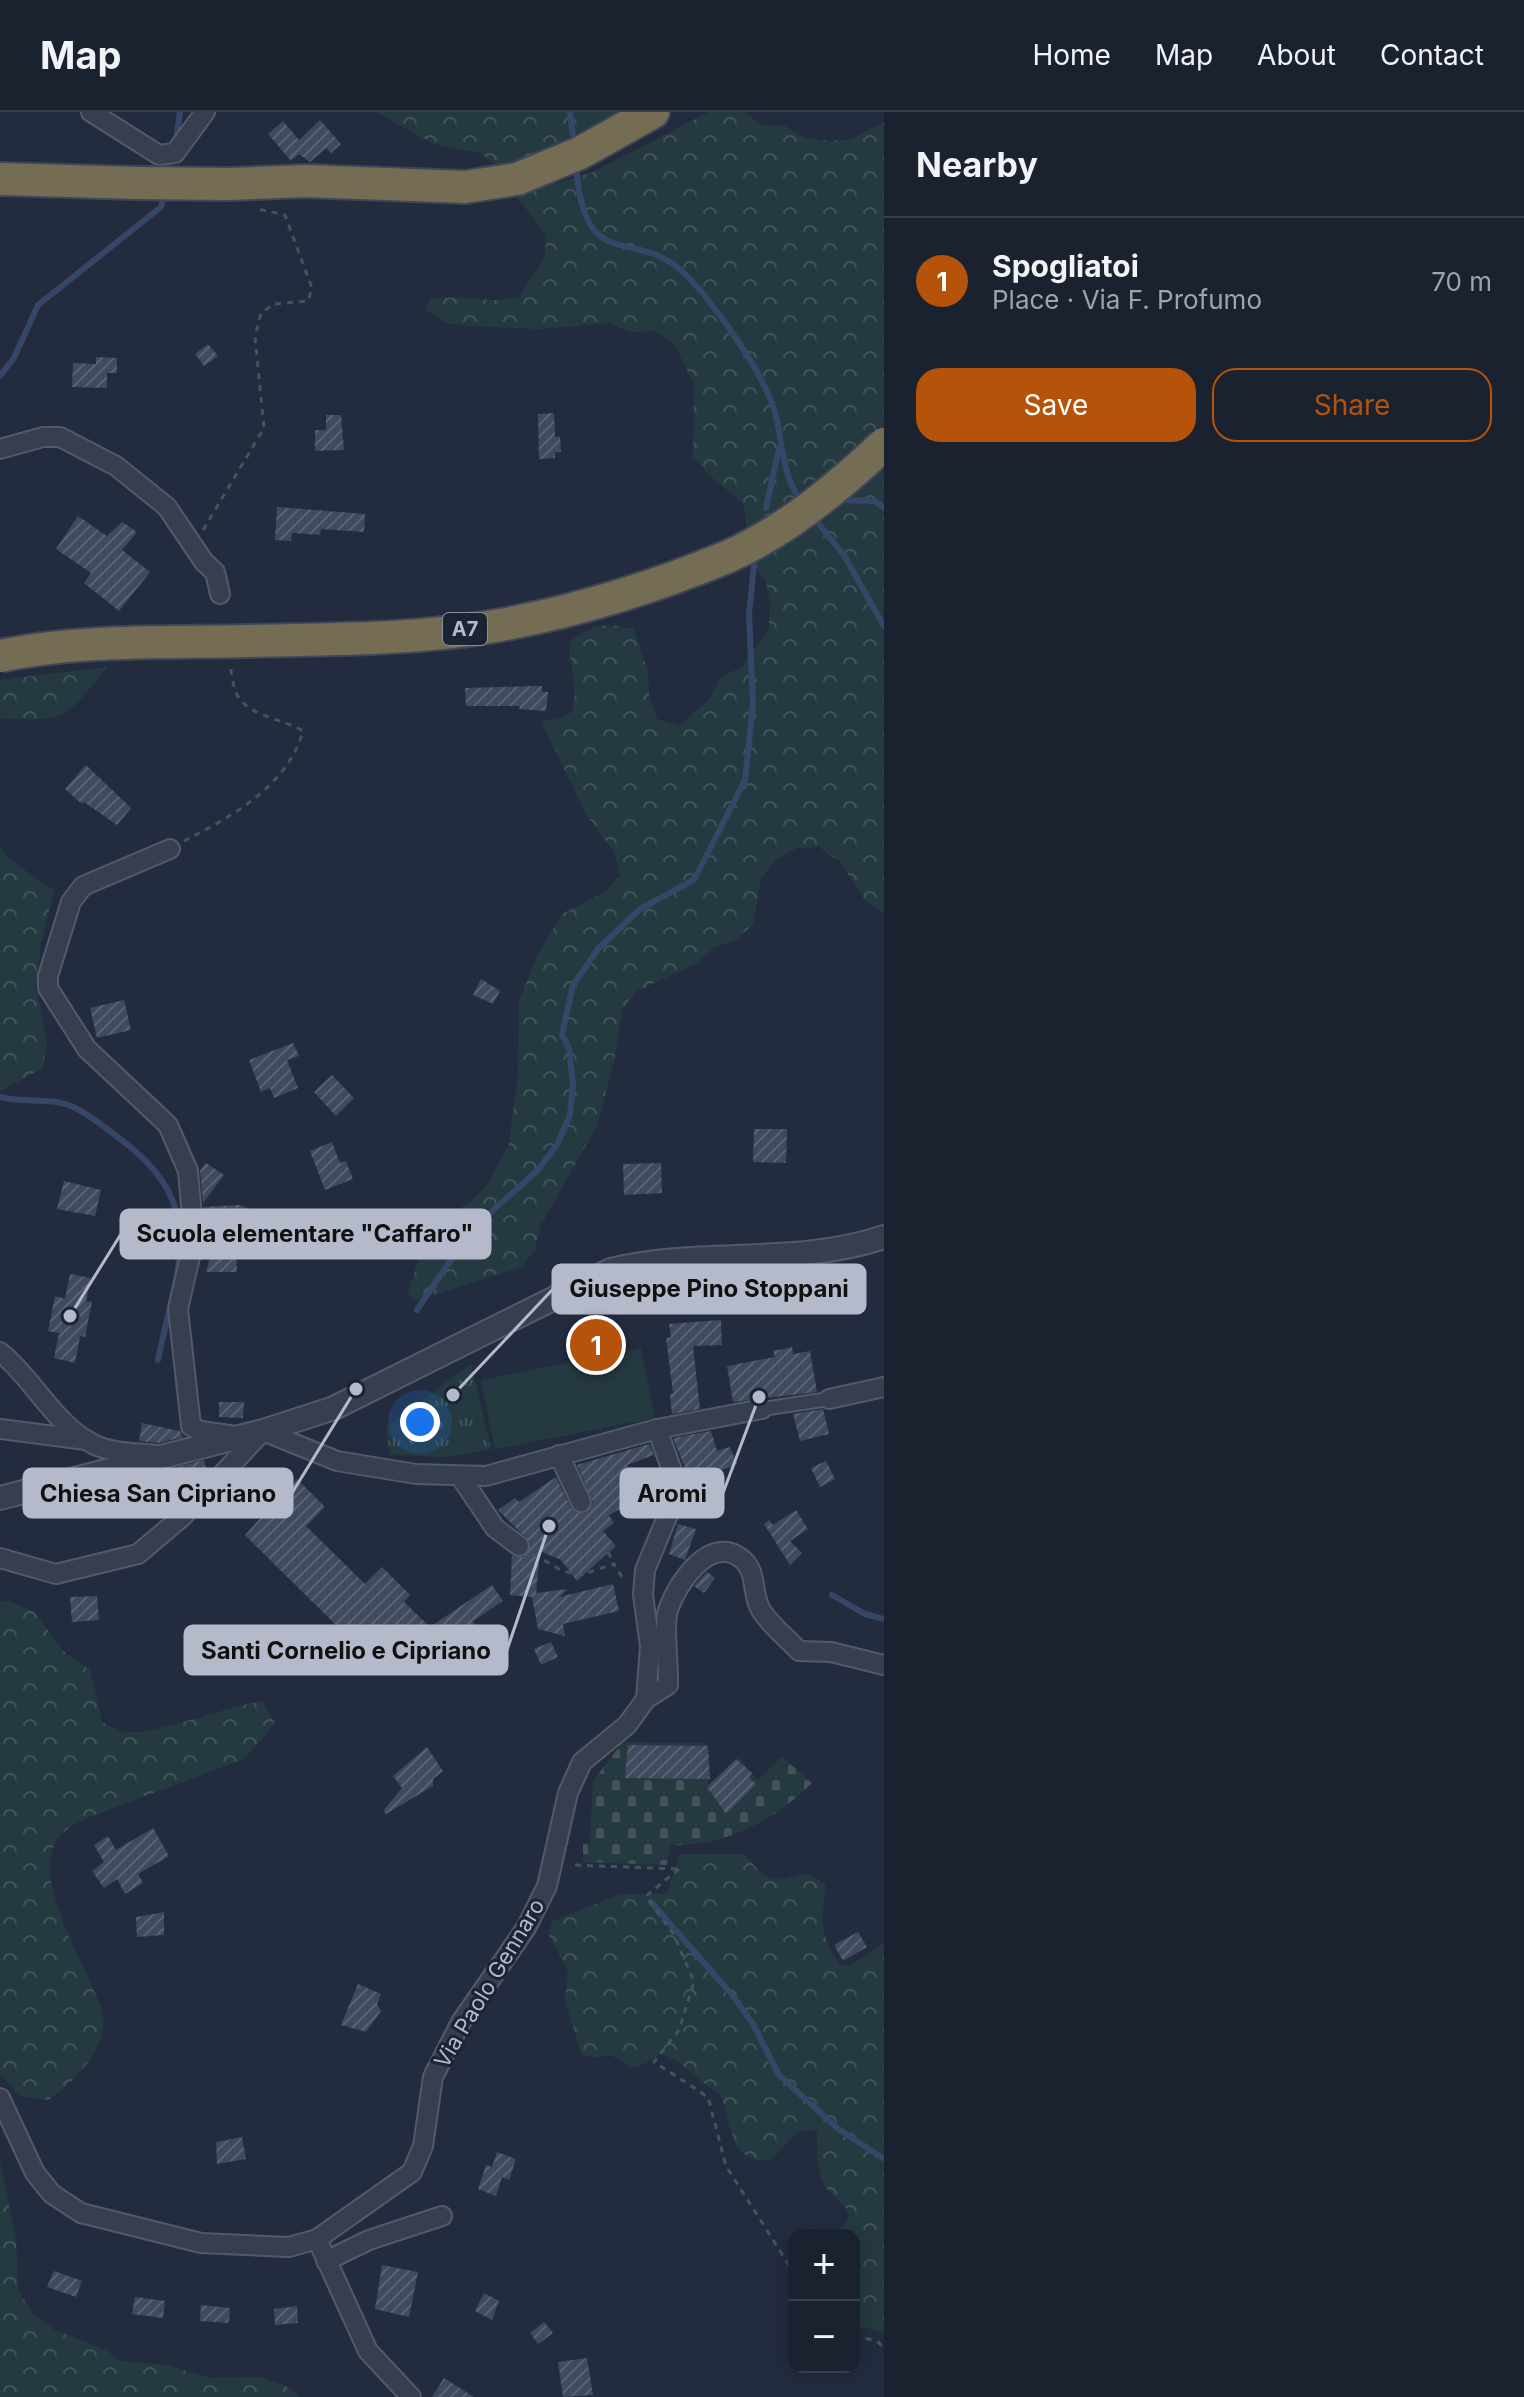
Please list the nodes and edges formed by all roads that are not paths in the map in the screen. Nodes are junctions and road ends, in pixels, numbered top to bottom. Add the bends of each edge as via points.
1 (91, 112) edge
2 (205, 112) edge
3 (653, 112) edge
4 (0, 179) edge
5 (884, 444) edge
6 (0, 449) edge
7 (220, 594) dead end
8 (0, 656) edge
9 (170, 849) road end
10 (884, 1237) edge
11 (0, 1352) edge
12 (884, 1387) edge
13 (829, 1399) joint
14 (762, 1409) joint
15 (0, 1429) edge
16 (272, 1429) junction
17 (657, 1429) junction
18 (239, 1436) junction
19 (88, 1441) junction
20 (157, 1455) junction
21 (559, 1455) junction
22 (460, 1476) junction
23 (0, 1498) edge
24 (581, 1502) dead end
25 (519, 1546) road end
26 (0, 1558) edge
27 (884, 1665) edge
28 (646, 1699) junction
29 (604, 1748) junction
30 (601, 1768) dead end
31 (0, 2098) edge
32 (442, 2216) dead end
33 (317, 2239) junction
34 (326, 2261) junction
35 (411, 2397) edge

1 - 2 street via 159,155 175,153
3 - 4 highway, bridge via 580,153 517,179 465,187
5 - 8 highway, A7, bridge via 849,478 729,556 502,625 370,638 67,647
6 - 7 street via 60,437 158,496 215,572
9 - 18 street via 83,886 71,902 48,988 87,1049 168,1125 188,1171 194,1240 178,1309 191,1426
10 - 16 street via 788,1256 660,1259 611,1270 334,1408
11 - 19 street
12 - 13 street
13 - 14 street
14 - 17 street
15 - 19 street
16 - 18 street
16 - 22 street via 337,1461
16 - 26 street via 138,1554 56,1574
17 - 21 street
17 - 28 street via 674,1476 674,1500 645,1570 650,1646
18 - 20 street
19 - 20 street
20 - 23 street
21 - 22 street via 486,1476
21 - 24 street
22 - 25 street via 495,1528
27 - 28 street, Via Paolo Gennaro via 831,1652 799,1651 762,1613 754,1576 744,1560 716,1552 698,1562 667,1612 668,1685
28 - 29 street, Via Paolo Gennaro
29 - 30 street
29 - 33 street, Via Paolo Gennaro via 582,1762 568,1793 547,1886 526,1928 461,2022 433,2077 423,2146 412,2172
31 - 33 street, Via Paolo Gennaro via 35,2173 52,2194 81,2213 201,2243 289,2247
32 - 34 street via 369,2240
33 - 34 street
34 - 35 street via 368,2351

